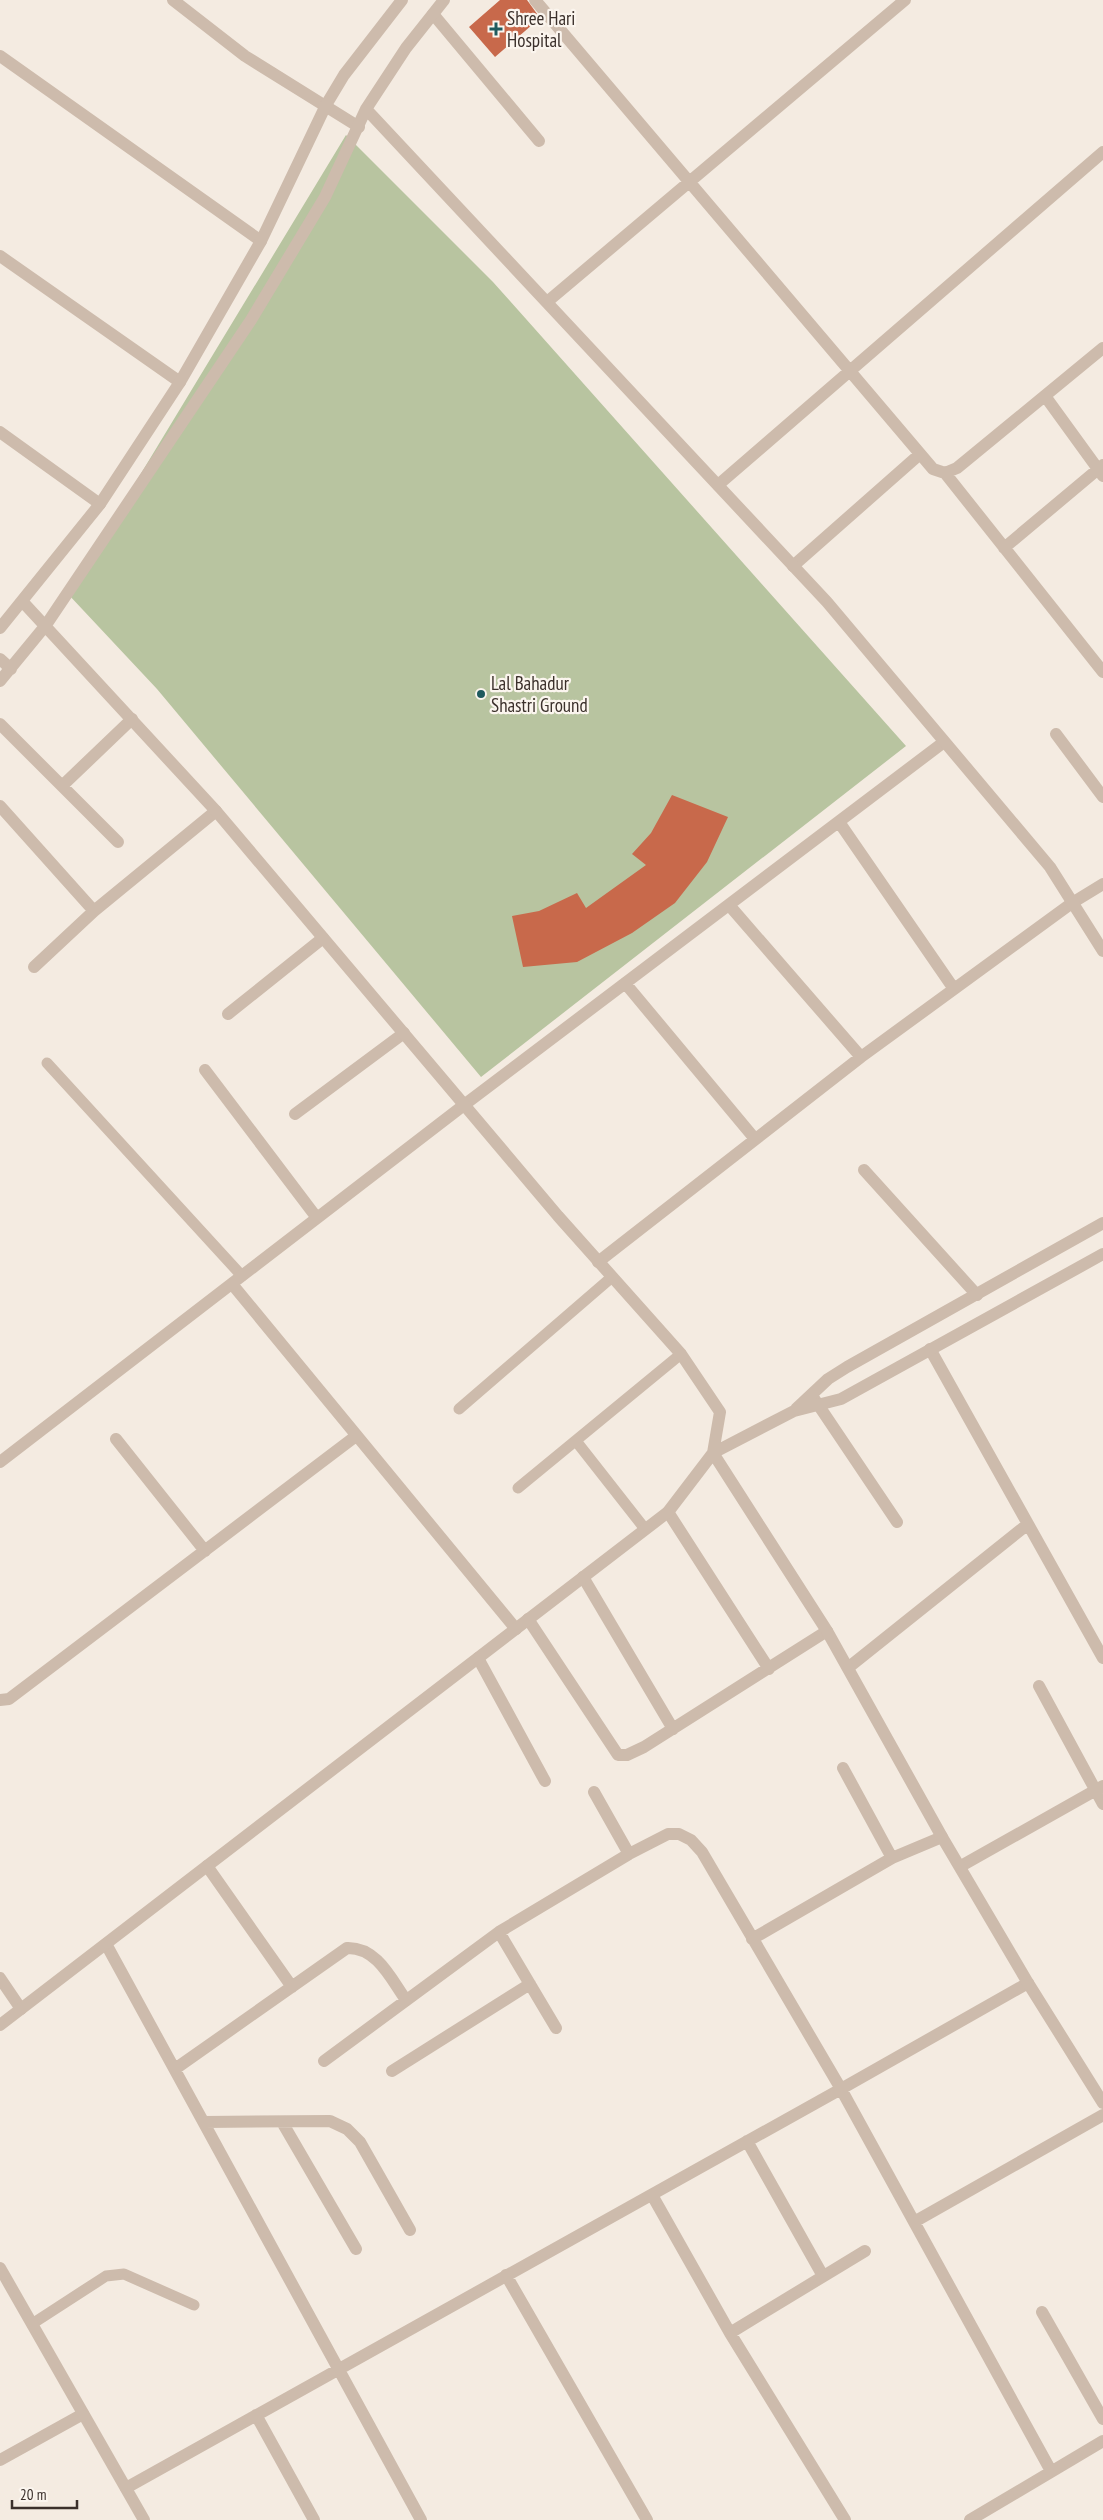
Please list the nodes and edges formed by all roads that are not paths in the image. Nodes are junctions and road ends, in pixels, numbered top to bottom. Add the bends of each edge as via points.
1 (173, 0) edge
2 (402, 0) edge
3 (444, 0) edge
4 (535, 0) edge
5 (906, 0) edge
6 (433, 14) junction
7 (0, 56) edge
8 (326, 105) junction
9 (366, 109) junction
10 (359, 127) junction
11 (539, 141) dead end
12 (1103, 152) edge
13 (689, 181) junction
14 (261, 241) junction
15 (0, 256) edge
16 (548, 302) junction
17 (1103, 348) edge
18 (851, 371) junction
19 (180, 382) junction
20 (1045, 396) junction
21 (0, 432) edge
22 (920, 454) junction
23 (1101, 470) edge
24 (945, 473) junction
25 (718, 486) junction
26 (100, 504) junction
27 (1004, 548) junction
28 (793, 566) junction
29 (22, 601) junction
30 (46, 626) junction
31 (0, 628) edge
32 (0, 659) edge
33 (11, 669) junction
34 (1103, 672) edge
35 (0, 682) edge
36 (132, 719) junction
37 (0, 724) edge
38 (1056, 734) dead end
39 (944, 742) junction
40 (62, 786) junction
41 (1103, 798) edge
42 (0, 806) edge
43 (216, 811) junction
44 (839, 822) junction
45 (118, 842) dead end
46 (1103, 884) edge
47 (1072, 903) junction
48 (729, 905) junction
49 (94, 911) junction
50 (323, 938) junction
51 (1103, 951) edge
52 (34, 967) dead end
53 (625, 984) junction
54 (954, 990) junction
55 (228, 1014) dead end
56 (404, 1033) junction
57 (861, 1058) junction
58 (47, 1063) dead end
59 (205, 1070) dead end
60 (464, 1105) junction
61 (295, 1114) dead end
62 (755, 1139) junction
63 (864, 1170) dead end
64 (317, 1218) junction
65 (1103, 1222) edge
66 (1103, 1254) edge
67 (598, 1262) junction
68 (242, 1276) junction
69 (612, 1277) junction
70 (232, 1284) junction
71 (977, 1295) junction
72 (930, 1349) junction
73 (681, 1354) junction
74 (815, 1400) junction
75 (459, 1409) dead end
76 (356, 1436) junction
77 (116, 1439) dead end
78 (576, 1441) junction
79 (713, 1453) junction
80 (0, 1462) edge
81 (518, 1488) dead end
82 (668, 1512) junction
83 (897, 1522) dead end
84 (1028, 1524) junction
85 (645, 1530) junction
86 (205, 1551) junction
87 (583, 1577) junction
88 (528, 1619) junction
89 (516, 1629) junction
90 (827, 1631) junction
91 (478, 1658) junction
92 (1103, 1658) edge
93 (848, 1667) junction
94 (769, 1669) junction
95 (1039, 1686) dead end
96 (0, 1700) edge
97 (673, 1729) junction
98 (843, 1768) dead end
99 (545, 1781) dead end
100 (1099, 1788) edge
101 (594, 1792) dead end
102 (1103, 1804) edge
103 (942, 1837) junction
104 (629, 1854) junction
105 (892, 1858) junction
106 (207, 1866) junction
107 (961, 1866) junction
108 (499, 1932) junction
109 (752, 1939) junction
110 (106, 1944) junction
111 (0, 1978) edge
112 (1028, 1983) junction
113 (530, 1984) junction
114 (292, 1987) junction
115 (406, 2000) junction
116 (21, 2009) junction
117 (0, 2025) edge
118 (556, 2028) dead end
119 (324, 2061) dead end
120 (175, 2069) junction
121 (392, 2071) dead end
122 (841, 2089) junction
123 (1103, 2103) edge
124 (1103, 2115) edge
125 (204, 2122) junction
126 (282, 2122) junction
127 (747, 2141) junction
128 (652, 2195) junction
129 (914, 2222) junction
130 (410, 2230) dead end
131 (356, 2249) dead end
132 (865, 2251) dead end
133 (0, 2268) edge
134 (506, 2275) junction
135 (823, 2276) junction
136 (194, 2305) dead end
137 (1042, 2312) dead end
138 (32, 2324) junction
139 (730, 2333) junction
140 (339, 2369) junction
141 (84, 2414) junction
142 (256, 2415) junction
143 (1103, 2419) edge
144 (1103, 2441) edge
145 (0, 2460) edge
146 (1051, 2471) junction
147 (126, 2488) junction
148 (144, 2520) edge
149 (314, 2520) edge
150 (421, 2520) edge
151 (647, 2520) edge
152 (845, 2520) edge
153 (970, 2520) edge

1 - 8 street via 245,56
2 - 8 street via 344,75
3 - 6 street
4 - 13 street
5 - 13 street
6 - 9 street
6 - 11 street
7 - 14 street
8 - 10 street
8 - 14 street
9 - 10 street
9 - 16 street
10 - 30 street via 325,197 251,320
12 - 18 street
13 - 16 street
13 - 18 street
14 - 19 street
15 - 19 street
16 - 25 street
17 - 20 street
18 - 22 street
18 - 25 street
19 - 26 street
20 - 23 street
20 - 24 street via 958,468
21 - 26 street
22 - 24 street via 933,470
22 - 28 street
23 - 27 street
24 - 27 street
25 - 28 street
26 - 29 street
27 - 34 street
28 - 39 street
29 - 30 street
29 - 31 street
30 - 33 street
30 - 36 street
32 - 33 street
33 - 35 street
36 - 40 street
36 - 43 street
37 - 40 street
38 - 41 street
39 - 44 street
39 - 47 street via 1050,867
40 - 45 street
42 - 49 street
43 - 49 street
43 - 50 street
44 - 48 street
44 - 54 street
46 - 47 street
47 - 51 street
47 - 54 street
48 - 53 street
48 - 57 street
49 - 52 street
50 - 55 street
50 - 56 street
53 - 60 street
53 - 62 street
54 - 57 street
56 - 60 street
56 - 61 street
57 - 62 street
58 - 68 lane
59 - 64 street
60 - 64 street
60 - 67 street
62 - 67 street
63 - 71 street
64 - 68 street
65 - 71 street
66 - 72 street
67 - 69 street
68 - 70 street
69 - 73 street
69 - 75 lane
70 - 76 street
70 - 80 street
71 - 74 street via 847,1367
72 - 74 street via 841,1399
72 - 84 street
73 - 78 lane
73 - 79 street via 720,1412
74 - 79 street
74 - 83 street
76 - 86 street
76 - 89 street
77 - 86 street
78 - 81 lane
78 - 85 lane
79 - 82 street
79 - 90 street
82 - 85 street
82 - 94 street
84 - 92 street
84 - 93 street
85 - 87 street
86 - 96 street via 10,1699
87 - 88 street
87 - 97 street
88 - 89 street
88 - 97 street via 618,1755 636,1751
89 - 91 street
90 - 93 street
90 - 94 street
91 - 99 street
91 - 106 street
93 - 103 street
94 - 97 street
95 - 100 street
98 - 105 street
100 - 102 street
100 - 107 street
101 - 104 street
103 - 105 street
103 - 107 street
104 - 108 street
104 - 109 street via 668,1834 679,1834 690,1840 702,1852
105 - 109 street
106 - 110 street
106 - 114 street
107 - 112 street
108 - 113 street
108 - 115 street
109 - 122 street
110 - 116 street
110 - 120 street
111 - 116 street
112 - 122 street
112 - 123 street
113 - 118 street
113 - 121 street
114 - 115 street via 347,1948 359,1948 380,1963
114 - 120 street
115 - 119 street
116 - 117 street
120 - 125 street
122 - 127 street
122 - 129 street
124 - 129 street
125 - 126 street
125 - 140 street
126 - 130 street via 330,2122 347,2129 360,2142
126 - 131 street
127 - 128 street
127 - 135 street
128 - 134 street
128 - 139 street
129 - 146 street
132 - 135 street
133 - 138 street
134 - 140 street
134 - 151 street
135 - 139 street
136 - 138 lane via 124,2274 106,2276
137 - 143 street
138 - 141 street
139 - 152 street
140 - 142 street
140 - 150 street
141 - 145 street
141 - 147 street
142 - 147 street
142 - 149 street
144 - 146 street
146 - 153 street
147 - 148 street

